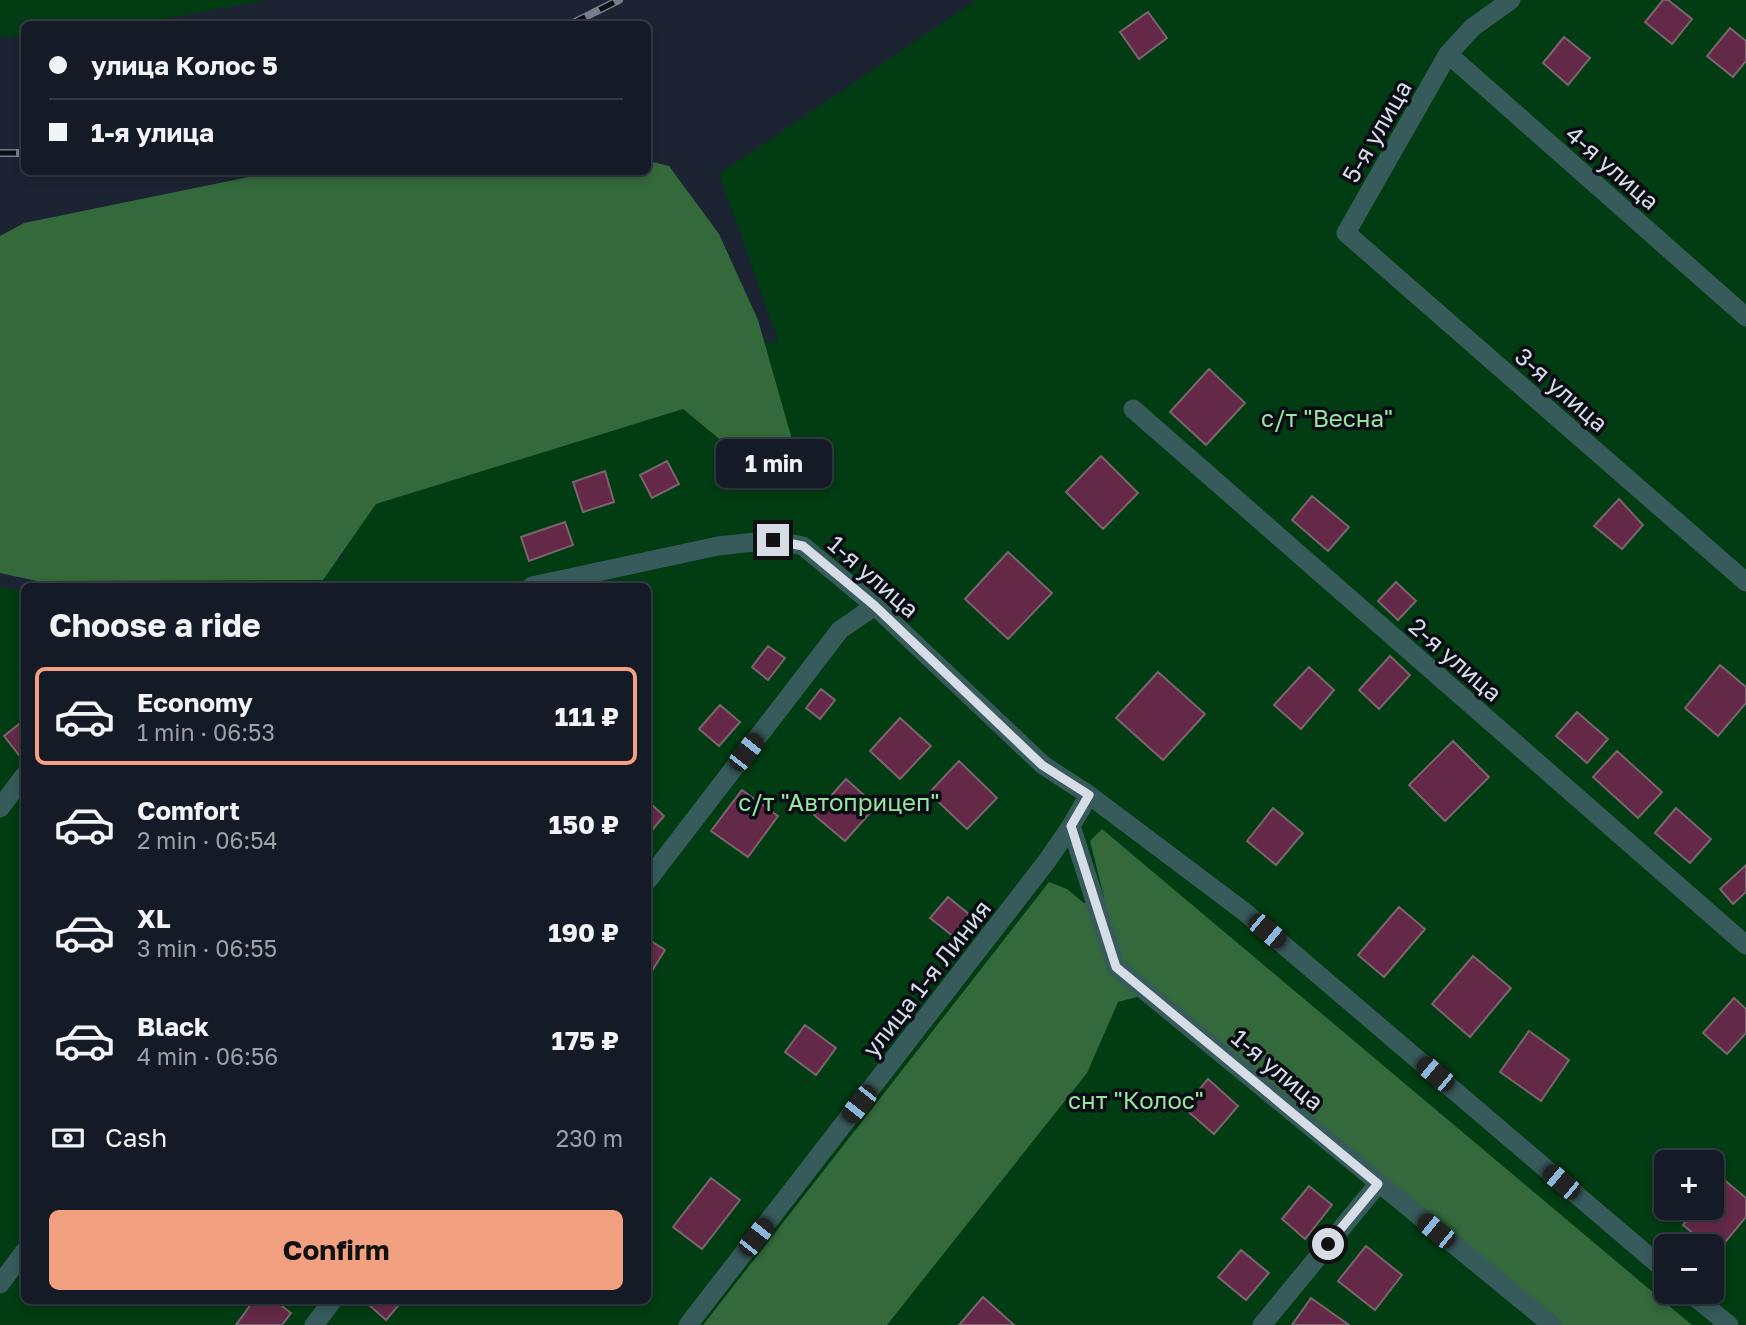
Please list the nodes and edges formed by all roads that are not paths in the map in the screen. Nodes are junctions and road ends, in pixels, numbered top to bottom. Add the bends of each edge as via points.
1 (1511, 0) edge
2 (1448, 54) junction
3 (1346, 233) joint
4 (1746, 317) edge
5 (1133, 409) dead end
6 (1746, 582) edge
7 (546, 583) edge
8 (875, 606) junction
9 (21, 780) edge
10 (1089, 795) junction
11 (0, 808) edge
12 (1071, 826) junction
13 (651, 876) edge
14 (1746, 945) edge
15 (1378, 1184) junction
16 (21, 1256) edge
17 (1654, 1262) edge
18 (0, 1284) edge
19 (330, 1304) edge
20 (1704, 1304) edge
21 (314, 1325) edge
22 (688, 1325) edge
23 (1262, 1325) edge
24 (1552, 1325) edge
25 (1729, 1325) edge

1 - 2 street, 5-я улица via 1473,27
2 - 3 street, 5-я улица
2 - 4 street, 4-я улица
3 - 6 street, 3-я улица
5 - 14 street, 2-я улица
7 - 8 street, 1-я улица via 718,546 773,540 803,546
8 - 10 street, 1-я улица via 1042,765
8 - 13 street via 840,630
9 - 11 street
10 - 12 street
10 - 17 street, 1-я улица via 1246,913
12 - 15 street, 1-я улица via 1116,967
12 - 22 street, улица 1-я Линия
15 - 23 street
15 - 24 street, 1-я улица
16 - 18 street
19 - 21 street
20 - 25 street

